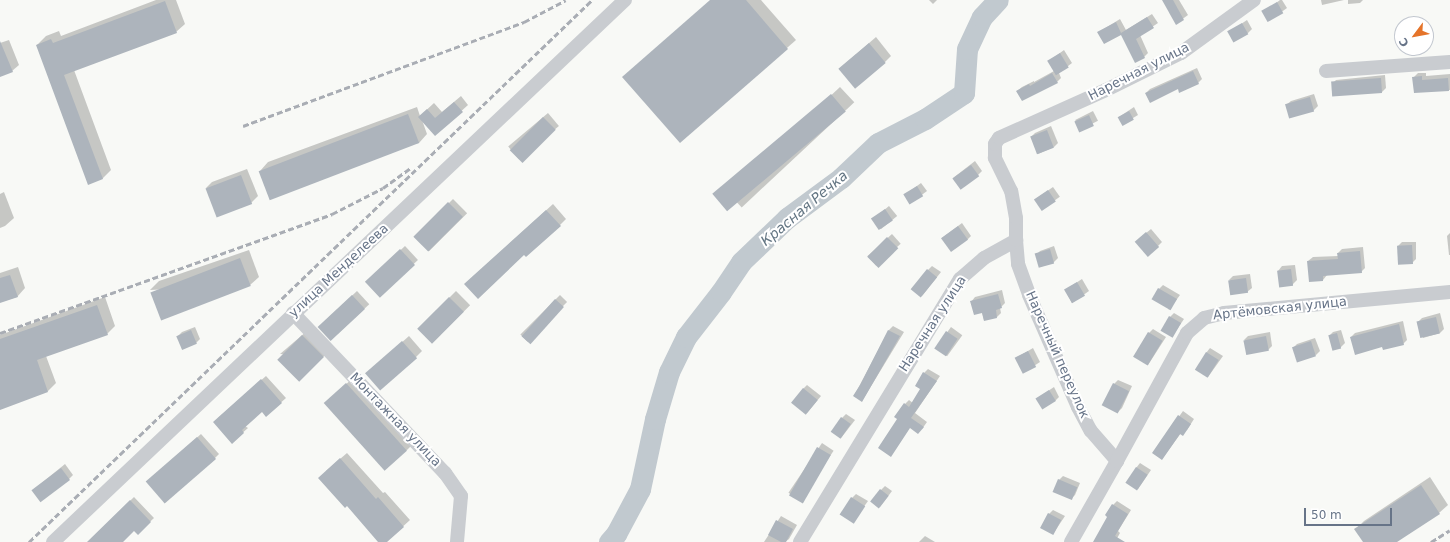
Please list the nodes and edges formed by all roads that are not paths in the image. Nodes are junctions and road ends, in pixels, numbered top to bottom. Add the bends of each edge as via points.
1 (625, 0) edge
2 (1254, 0) edge
3 (1450, 62) edge
4 (1326, 71) dead end
5 (1016, 240) junction
6 (1450, 292) edge
7 (293, 313) junction
8 (1117, 461) junction
9 (53, 542) edge
10 (457, 542) edge
11 (800, 542) edge
12 (1071, 542) edge

1 - 7 street, улица Менделеева
2 - 5 street, Наречная улица via 1181,53 999,138 995,144 995,158 1011,191 1016,218
3 - 4 street
5 - 8 street, Наречный переулок via 1020,270 1078,407 1091,431
5 - 11 street, Наречная улица via 984,258 960,278
6 - 8 street, Артёмовская улица via 1224,313 1204,318 1187,333
7 - 9 street, улица Менделеева
7 - 10 street, Монтажная улица via 445,473 461,496
8 - 12 street, Артёмовская улица

